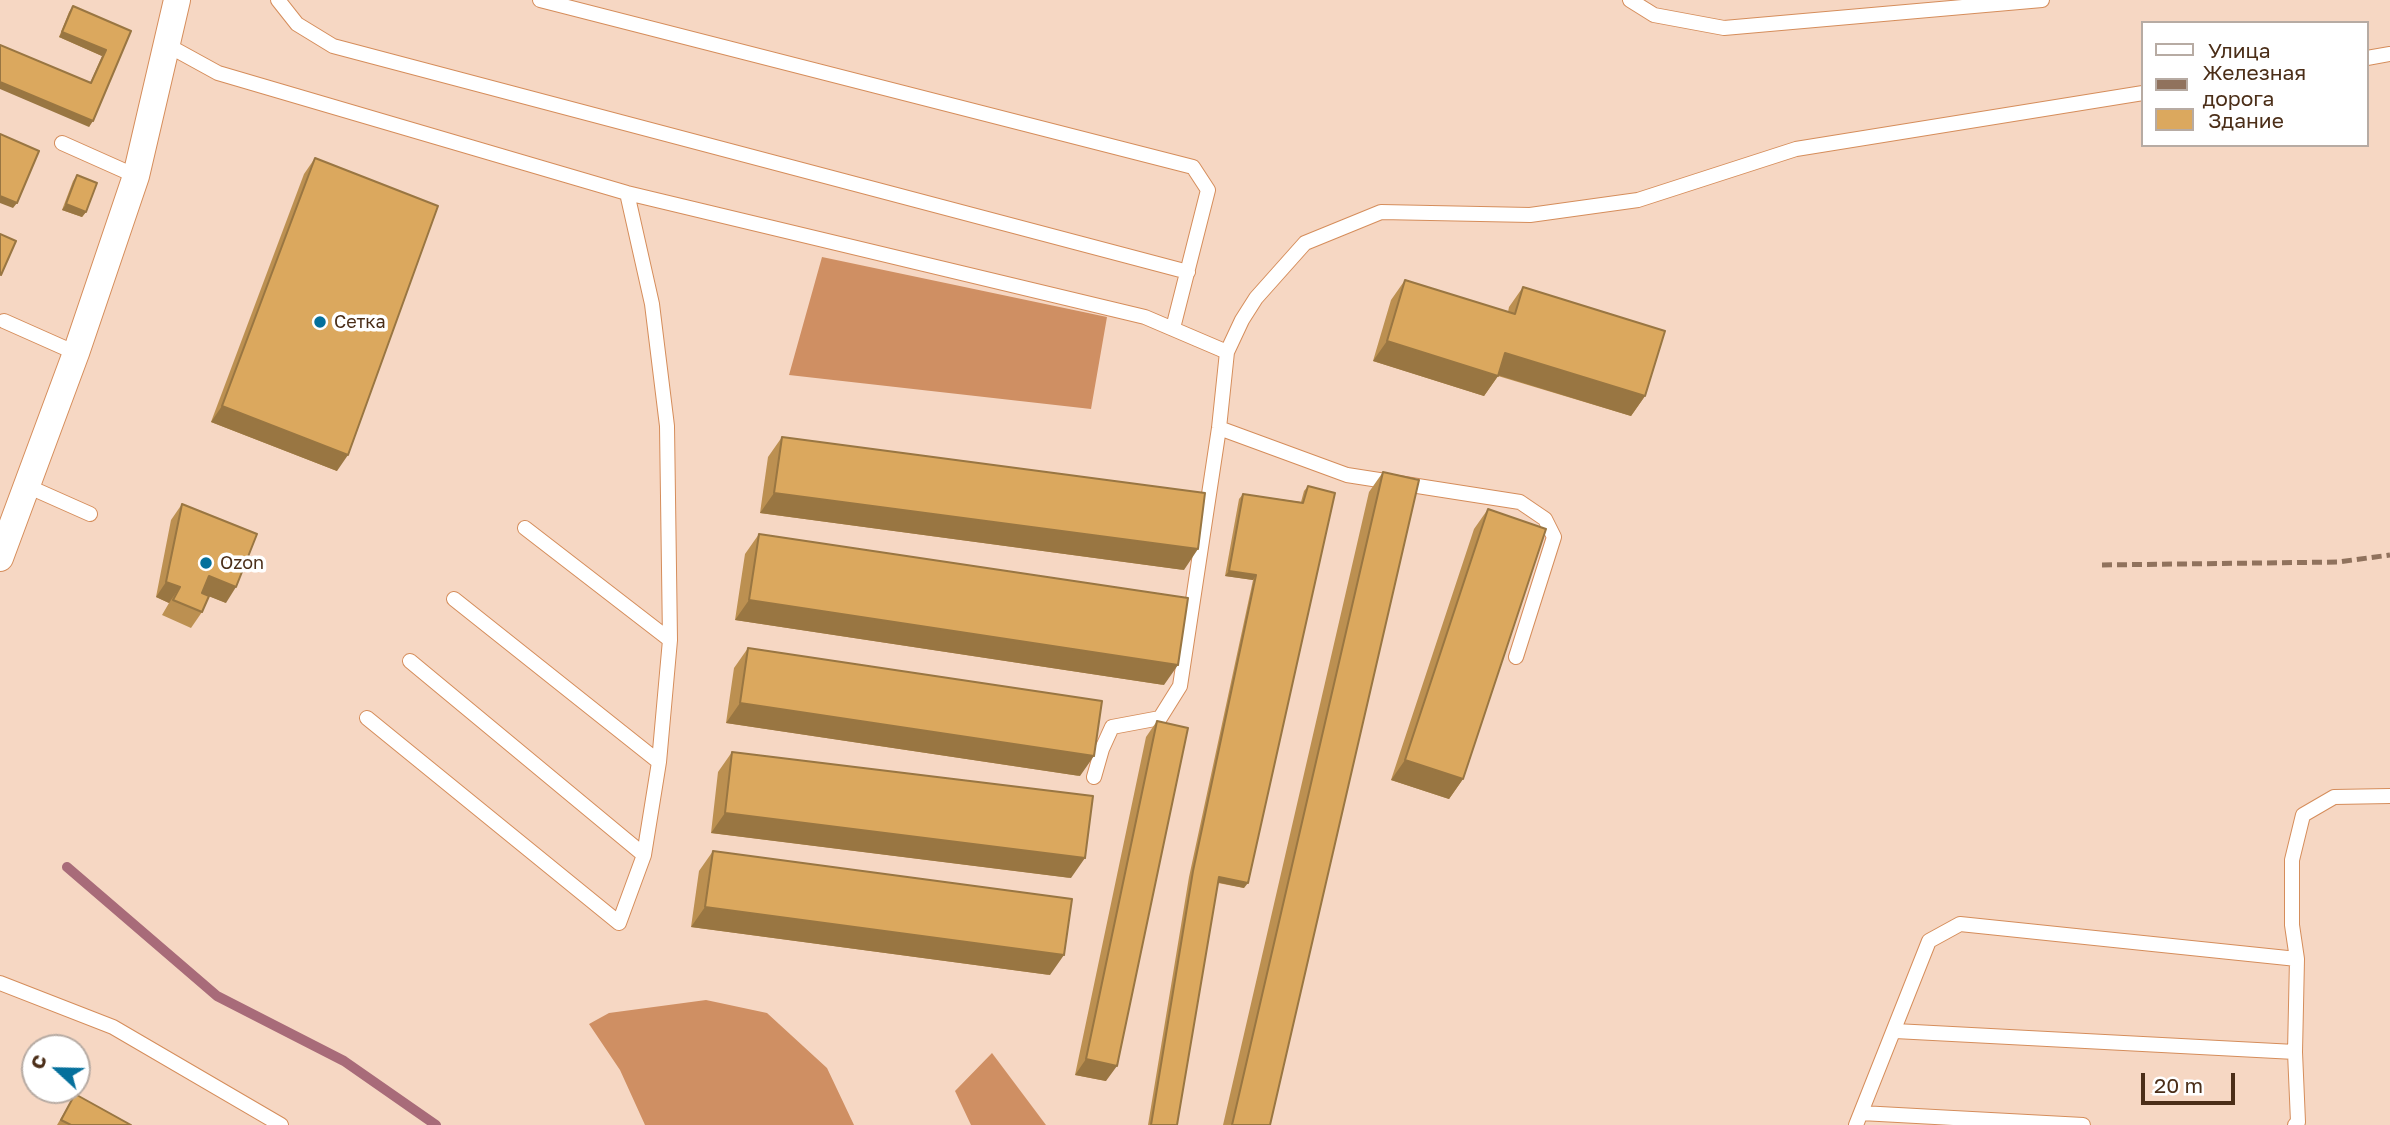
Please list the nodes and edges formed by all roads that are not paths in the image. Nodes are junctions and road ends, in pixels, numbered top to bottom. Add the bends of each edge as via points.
1 (177, 0) edge
2 (278, 0) edge
3 (540, 0) edge
4 (1630, 0) edge
5 (2042, 0) edge
6 (167, 45) junction
7 (2390, 54) edge
8 (2369, 58) edge
9 (2142, 93) edge
10 (62, 142) dead end
11 (136, 176) junction
12 (626, 193) junction
13 (1188, 272) junction
14 (4, 321) dead end
15 (1173, 328) junction
16 (1227, 352) junction
17 (76, 354) junction
18 (1219, 428) junction
19 (27, 486) junction
20 (90, 514) dead end
21 (525, 528) dead end
22 (0, 558) edge
23 (454, 599) dead end
24 (670, 640) junction
25 (1517, 657) dead end
26 (411, 661) dead end
27 (367, 718) dead end
28 (659, 762) junction
29 (1094, 776) edge
30 (2390, 796) edge
31 (644, 855) junction
32 (2297, 959) junction
33 (0, 983) edge
34 (1895, 1031) junction
35 (2295, 1052) junction
36 (1858, 1119) edge
37 (281, 1125) edge
38 (2083, 1125) edge
39 (2295, 1125) edge

1 - 6 street
2 - 13 lane via 297,24 333,46
3 - 13 lane via 1193,167 1208,190
4 - 5 lane via 1654,15 1724,28
6 - 11 street
6 - 12 lane via 218,73
7 - 8 lane
9 - 16 lane via 1796,149 1638,200 1530,215 1381,212 1305,243 1256,298
10 - 11 lane
11 - 17 street
12 - 15 lane via 1131,314
12 - 24 lane via 652,304 667,426
13 - 15 lane
14 - 17 lane
15 - 16 lane
16 - 18 lane
17 - 19 street
18 - 25 lane via 1347,475 1520,502 1545,519 1554,537
18 - 29 lane via 1180,686 1160,718 1112,727
19 - 20 lane
19 - 22 street
21 - 24 lane
23 - 28 lane
24 - 28 lane
26 - 31 lane
27 - 31 lane via 619,923
28 - 31 lane
30 - 32 lane via 2334,797 2303,815 2292,860
32 - 34 lane via 1960,924 1929,941
32 - 35 lane
33 - 37 lane via 113,1027
34 - 35 lane
34 - 36 lane
35 - 39 lane
36 - 38 lane

